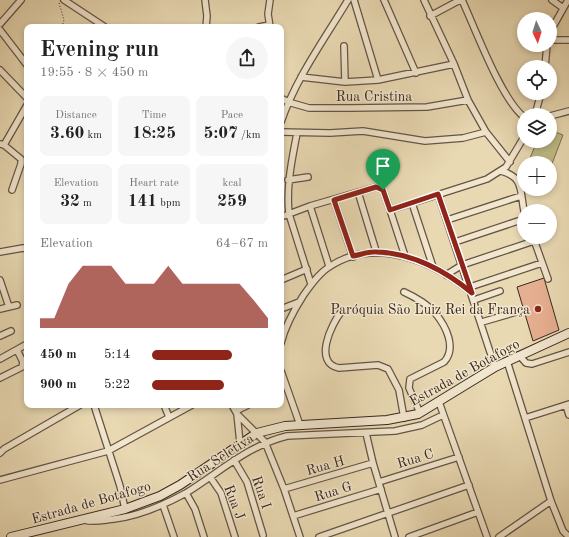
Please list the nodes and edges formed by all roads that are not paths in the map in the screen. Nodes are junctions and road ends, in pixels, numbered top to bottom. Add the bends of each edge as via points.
1 (21, 0) edge
2 (64, 0) edge
3 (205, 0) edge
4 (270, 0) edge
5 (348, 0) edge
6 (354, 0) edge
7 (384, 0) edge
8 (424, 0) edge
9 (461, 0) edge
10 (552, 0) edge
11 (568, 0) edge
12 (563, 8) junction
13 (430, 16) junction
14 (557, 19) edge
15 (0, 24) edge
16 (100, 24) edge
17 (206, 24) edge
18 (270, 24) edge
19 (0, 30) edge
20 (557, 40) edge
21 (569, 40) edge
22 (344, 46) dead end
23 (24, 61) edge
24 (454, 64) junction
25 (0, 70) edge
26 (416, 73) junction
27 (301, 77) junction
28 (378, 80) junction
29 (345, 82) junction
30 (24, 95) edge
31 (284, 100) edge
32 (468, 100) junction
33 (288, 102) junction
34 (517, 109) edge
35 (24, 110) edge
36 (569, 111) edge
37 (284, 113) edge
38 (557, 114) edge
39 (284, 132) edge
40 (486, 132) junction
41 (297, 133) junction
42 (2, 144) edge
43 (518, 148) edge
44 (510, 162) junction
45 (501, 171) junction
46 (308, 177) dead end
47 (288, 180) junction
48 (517, 183) edge
49 (12, 190) dead end
50 (358, 192) junction
51 (438, 194) junction
52 (521, 196) joint
53 (334, 200) junction
54 (412, 203) junction
55 (523, 204) edge
56 (310, 206) junction
57 (390, 210) junction
58 (289, 214) junction
59 (284, 216) edge
60 (448, 220) junction
61 (517, 221) edge
62 (455, 242) junction
63 (520, 244) edge
64 (536, 244) edge
65 (24, 248) edge
66 (376, 251) junction
67 (0, 252) edge
68 (353, 256) junction
69 (405, 256) junction
70 (542, 263) junction
71 (462, 265) junction
72 (329, 266) junction
73 (433, 267) junction
74 (307, 269) junction
75 (446, 275) junction
76 (284, 279) edge
77 (548, 279) dead end
78 (0, 280) edge
79 (311, 284) junction
80 (471, 290) junction
81 (500, 290) dead end
82 (404, 292) dead end
83 (474, 300) junction
84 (299, 302) junction
85 (17, 305) dead end
86 (9, 307) junction
87 (0, 309) edge
88 (284, 309) edge
89 (341, 312) dead end
90 (516, 312) dead end
91 (482, 322) junction
92 (11, 331) dead end
93 (569, 333) edge
94 (284, 335) edge
95 (0, 336) edge
96 (24, 346) edge
97 (17, 350) junction
98 (569, 352) edge
99 (519, 355) junction
100 (0, 359) edge
101 (507, 361) junction
102 (495, 367) junction
103 (0, 378) edge
104 (284, 390) edge
105 (439, 402) junction
106 (568, 405) edge
107 (75, 408) edge
108 (95, 408) edge
109 (165, 408) edge
110 (186, 408) edge
111 (234, 408) edge
112 (243, 408) edge
113 (236, 412) junction
114 (420, 413) junction
115 (443, 415) junction
116 (569, 415) edge
117 (169, 417) junction
118 (404, 418) junction
119 (525, 418) junction
120 (300, 425) junction
121 (274, 429) junction
122 (257, 433) junction
123 (366, 433) junction
124 (265, 442) junction
125 (240, 443) junction
126 (108, 451) junction
127 (0, 453) edge
128 (459, 457) junction
129 (234, 460) junction
130 (373, 463) junction
131 (210, 477) junction
132 (0, 480) edge
133 (378, 482) junction
134 (469, 485) junction
135 (284, 489) junction
136 (381, 489) junction
137 (186, 493) junction
138 (551, 501) junction
139 (163, 505) junction
140 (125, 508) junction
141 (478, 512) junction
142 (388, 514) junction
143 (293, 516) junction
144 (83, 520) junction
145 (263, 534) dead end
146 (11, 537) edge
147 (174, 537) edge
148 (204, 537) edge
149 (235, 537) edge
150 (300, 537) edge
151 (319, 537) edge
152 (396, 537) edge
153 (409, 537) edge
154 (487, 537) edge
155 (499, 537) edge
156 (568, 537) edge

1 - 15 street
2 - 16 street
3 - 17 street
4 - 18 street
5 - 27 street
6 - 28 street
7 - 26 street
8 - 13 street
9 - 13 street
9 - 34 street via 493,69
10 - 12 street
11 - 12 street
12 - 14 street
13 - 24 street
19 - 23 street
20 - 21 street
22 - 29 street
24 - 26 street
24 - 32 street
25 - 30 street
26 - 28 street
27 - 29 street
27 - 33 street
28 - 29 street
31 - 33 street, Rua Cristina
32 - 33 street, Rua Cristina via 427,107 351,108 309,108
32 - 40 street
33 - 37 street
35 - 42 street
36 - 38 street
39 - 41 street
40 - 41 street via 463,138 425,141 364,131
40 - 44 street
41 - 47 street
42 - 49 street via 21,159
43 - 44 street
44 - 45 street
45 - 48 street via 515,176
45 - 51 street via 487,179
46 - 47 street
47 - 58 street
50 - 53 street
50 - 57 street via 381,187
50 - 66 street
51 - 54 street
51 - 60 street
52 - 55 street
52 - 60 street
53 - 56 street
53 - 68 street
54 - 57 street
54 - 73 street
56 - 58 street
56 - 72 street
57 - 69 street
58 - 59 street
58 - 74 street
60 - 62 street
61 - 62 street
62 - 71 street
63 - 71 street
64 - 70 street
65 - 67 street
66 - 68 street
66 - 69 street
68 - 72 street
69 - 73 street
70 - 77 street
70 - 80 street
71 - 75 street
71 - 80 street
72 - 79 street
73 - 75 street
74 - 76 street
74 - 79 street
75 - 80 street
78 - 86 street
79 - 84 street
80 - 83 street
81 - 83 street
82 - 114 street via 435,313 447,331 450,346 448,358 444,362 410,379 409,388
83 - 91 street
84 - 88 street
84 - 94 street
85 - 86 street
86 - 87 street
89 - 118 street via 329,333 326,360 333,367 339,368 378,366 388,369 399,390
90 - 91 street
91 - 102 street
92 - 95 street
93 - 99 main road, Estrada de Botafogo
96 - 97 street
97 - 100 street
97 - 103 street via 23,362 22,367
98 - 99 street via 532,364 526,363
99 - 101 main road, Estrada de Botafogo
101 - 102 main road, Estrada de Botafogo
101 - 119 street
102 - 105 main road, Estrada de Botafogo
104 - 120 street
105 - 114 main road, Estrada de Botafogo
105 - 115 street
106 - 116 street
106 - 119 street
107 - 127 street
108 - 126 street
109 - 117 street
110 - 117 street
111 - 113 street
112 - 113 street
113 - 122 street
113 - 125 street
114 - 118 main road, Estrada de Botafogo
115 - 123 street, Rua Seletiva via 407,429
115 - 128 street
117 - 126 street
118 - 120 main road, Estrada de Botafogo
119 - 138 street
120 - 121 main road, Estrada de Botafogo
121 - 122 main road, Estrada de Botafogo
121 - 124 street
122 - 124 street
122 - 125 main road, Estrada de Botafogo
123 - 124 street, Rua Seletiva via 287,436
123 - 130 street
124 - 129 street, Rua Seletiva
124 - 135 street
125 - 140 main road, Estrada de Botafogo via 180,485 160,496
126 - 132 street
126 - 140 street
128 - 133 street, Rua C
128 - 134 street
129 - 131 street, Rua Seletiva
129 - 145 street, Rua I via 247,482
130 - 133 street
130 - 135 street, Rua H
131 - 137 street, Rua Seletiva
131 - 149 street, Rua J via 221,493
133 - 136 street
134 - 141 street
134 - 142 street
135 - 143 street
136 - 142 street
136 - 143 street, Rua G
137 - 139 street, Rua Seletiva
137 - 148 street via 195,509
138 - 155 street
138 - 156 street
139 - 144 street, Rua Seletiva via 125,518 92,522
139 - 147 street
140 - 144 main road, Estrada de Botafogo
141 - 153 street
141 - 154 street
142 - 151 street
142 - 152 street
143 - 150 street
144 - 146 main road, Estrada de Botafogo

